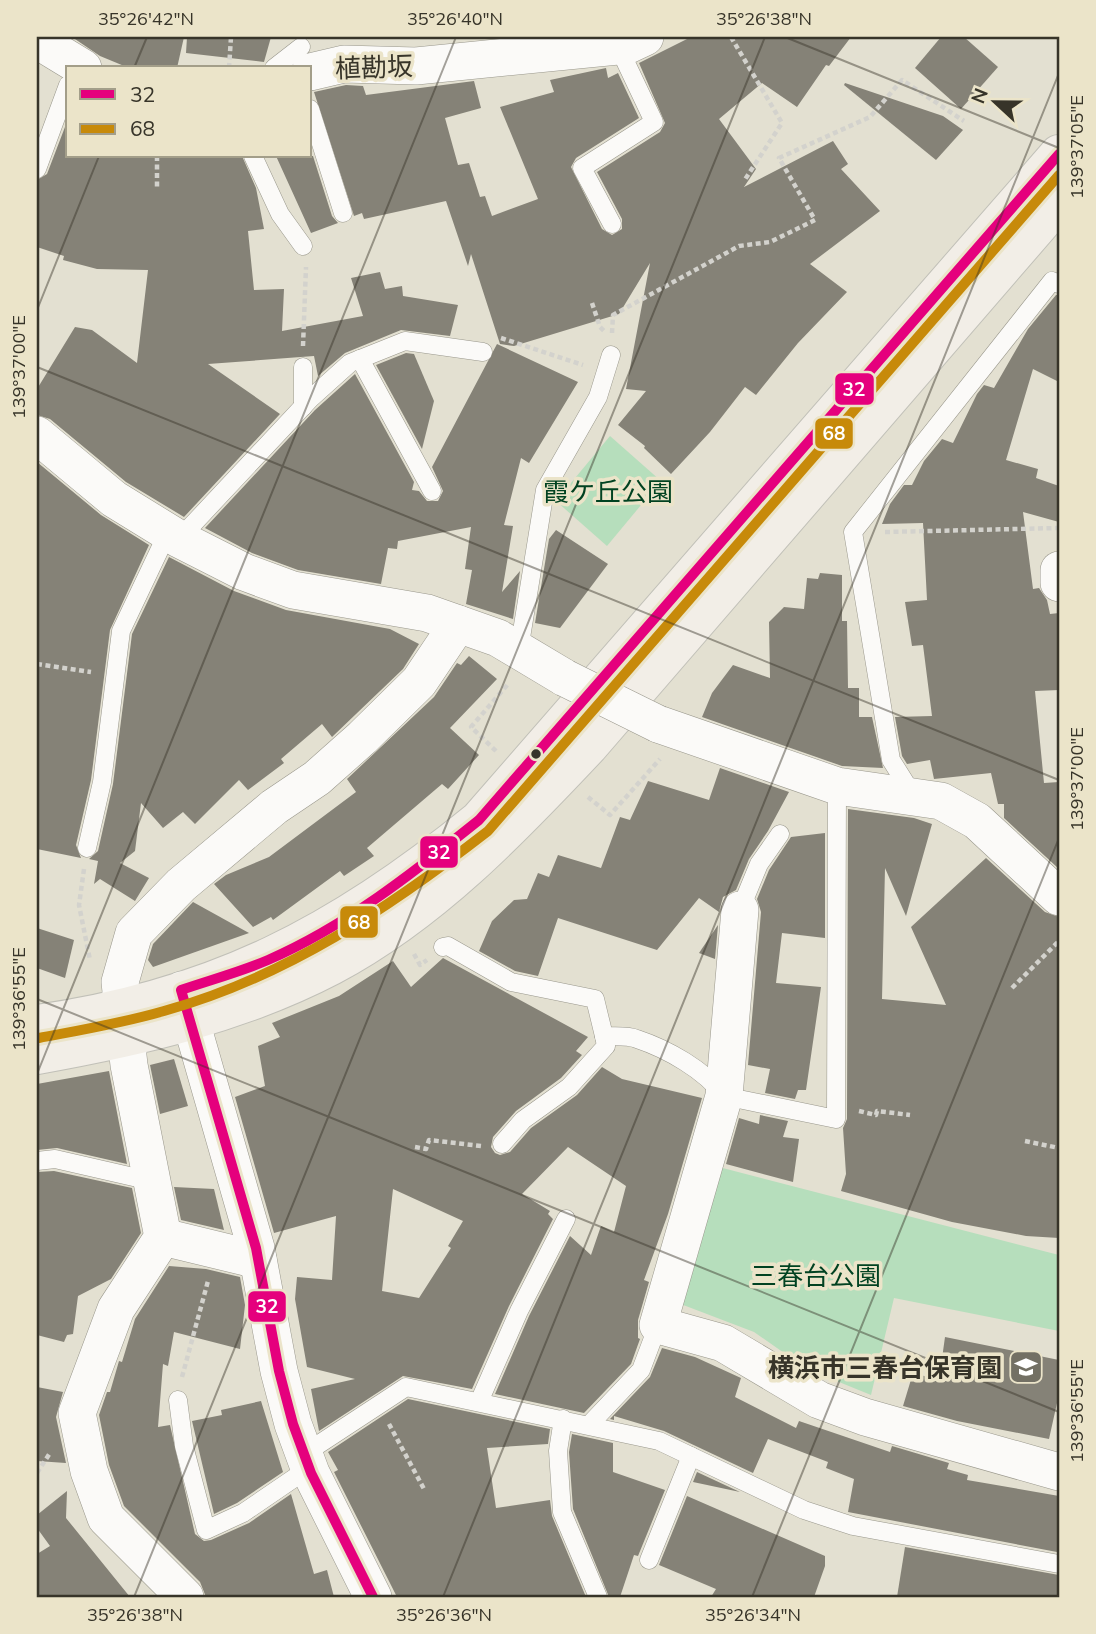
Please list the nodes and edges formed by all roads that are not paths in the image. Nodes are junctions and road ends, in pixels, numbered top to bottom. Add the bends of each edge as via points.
1 (37, 40) edge
2 (631, 41) edge
3 (305, 60) edge
4 (69, 66) edge
5 (282, 66) edge
6 (66, 97) edge
7 (312, 115) edge
8 (1059, 154) edge
9 (254, 158) edge
10 (37, 169) edge
11 (1059, 202) edge
12 (343, 213) dead end
13 (611, 224) dead end
14 (303, 246) road end
15 (1059, 284) edge
16 (483, 352) road end
17 (611, 355) dead end
18 (360, 359) junction
19 (303, 367) road end
20 (303, 407) junction
21 (37, 435) edge
22 (432, 491) dead end
23 (174, 535) junction
24 (1059, 570) edge
25 (1059, 583) edge
26 (458, 624) junction
27 (526, 654) junction
28 (830, 795) junction
29 (915, 798) junction
30 (780, 834) dead end
31 (87, 848) road end
32 (1059, 897) edge
33 (740, 909) joint
34 (443, 947) dead end
35 (186, 1006) junction
36 (37, 1024) edge
37 (126, 1024) junction
38 (604, 1036) junction
39 (37, 1055) edge
40 (723, 1096) junction
41 (502, 1144) road end
42 (37, 1161) edge
43 (151, 1181) junction
44 (566, 1219) dead end
45 (163, 1237) junction
46 (258, 1260) junction
47 (658, 1325) junction
48 (178, 1400) road end
49 (479, 1402) junction
50 (563, 1419) junction
51 (590, 1424) junction
52 (691, 1456) junction
53 (306, 1461) junction
54 (1059, 1472) edge
55 (649, 1560) dead end
56 (1059, 1564) edge
57 (185, 1597) edge
58 (373, 1597) edge
59 (598, 1597) edge

1 - 4 street
2 - 3 street, 植勘坂 via 416,66
2 - 13 lane via 654,122 582,168
3 - 5 lane
6 - 10 lane
7 - 12 lane
8 - 35 main road via 478,820 421,867 316,936
9 - 14 lane via 280,214
11 - 35 main road via 589,746 515,825 457,877 331,966
15 - 29 lane via 1052,281 853,532 891,760
16 - 18 lane via 405,341
17 - 27 lane via 598,397 545,490
18 - 20 lane
18 - 22 lane
19 - 20 lane
20 - 23 lane
21 - 23 street via 114,499
23 - 26 street via 244,572 293,590 427,613
23 - 31 lane via 121,631 102,782
24 - 25 street
26 - 27 street
26 - 37 street via 419,682 362,738 181,885 134,933 120,982
27 - 28 street, bridge via 658,724
28 - 29 street
28 - 40 lane via 836,1119
29 - 32 street via 941,801 977,821
30 - 33 lane via 759,864
33 - 40 street
34 - 38 lane via 510,982 595,999
35 - 37 main road
35 - 46 street
36 - 37 main road
37 - 39 main road
37 - 43 street
38 - 40 lane via 635,1038 668,1052 715,1084
38 - 41 lane via 606,1046 569,1087 523,1120
40 - 47 street
42 - 43 lane via 55,1159
43 - 45 street
44 - 49 lane
45 - 46 street
45 - 57 street via 116,1310 73,1418 106,1518
46 - 53 street via 279,1371
47 - 51 lane via 641,1370
47 - 54 street via 723,1343 819,1399 865,1417
48 - 53 lane via 184,1446 206,1530 243,1513
49 - 50 lane
49 - 53 lane via 406,1387
50 - 51 lane
50 - 59 lane via 558,1451 562,1512
51 - 52 lane via 659,1441
52 - 55 lane
52 - 56 lane via 804,1510 853,1526
53 - 58 street

